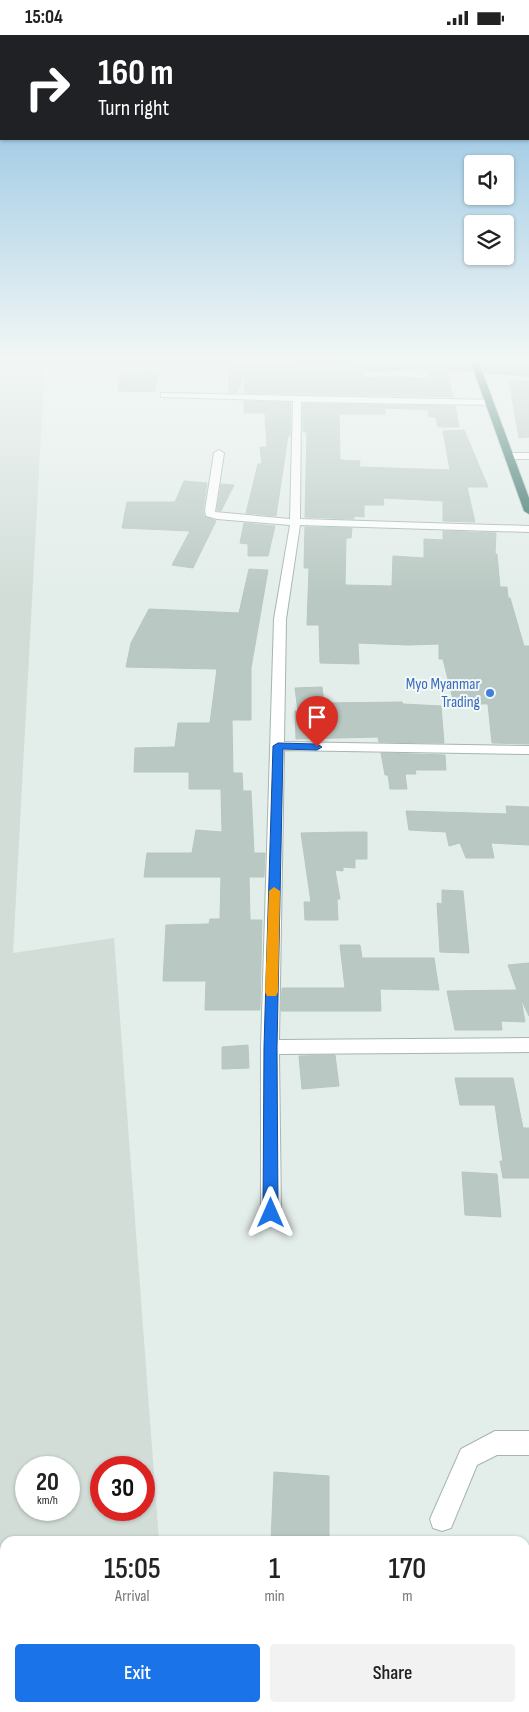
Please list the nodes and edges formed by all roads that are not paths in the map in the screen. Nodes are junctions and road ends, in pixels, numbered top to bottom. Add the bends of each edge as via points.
1 (297, 438) edge
2 (502, 438) edge
3 (219, 453) dead end
4 (509, 456) junction
5 (529, 456) edge
6 (529, 511) edge
7 (295, 522) junction
8 (529, 529) edge
9 (278, 746) junction
10 (529, 750) edge
11 (529, 1045) edge
12 (270, 1047) junction
13 (271, 1213) dead end
14 (529, 1443) edge
15 (442, 1519) dead end

1 - 7 street
2 - 4 highway
3 - 7 street via 210,514
4 - 5 street
4 - 6 highway
7 - 8 street
7 - 9 street via 280,619
9 - 10 street
9 - 12 street
11 - 12 street
12 - 13 street
14 - 15 street via 495,1443 469,1457

